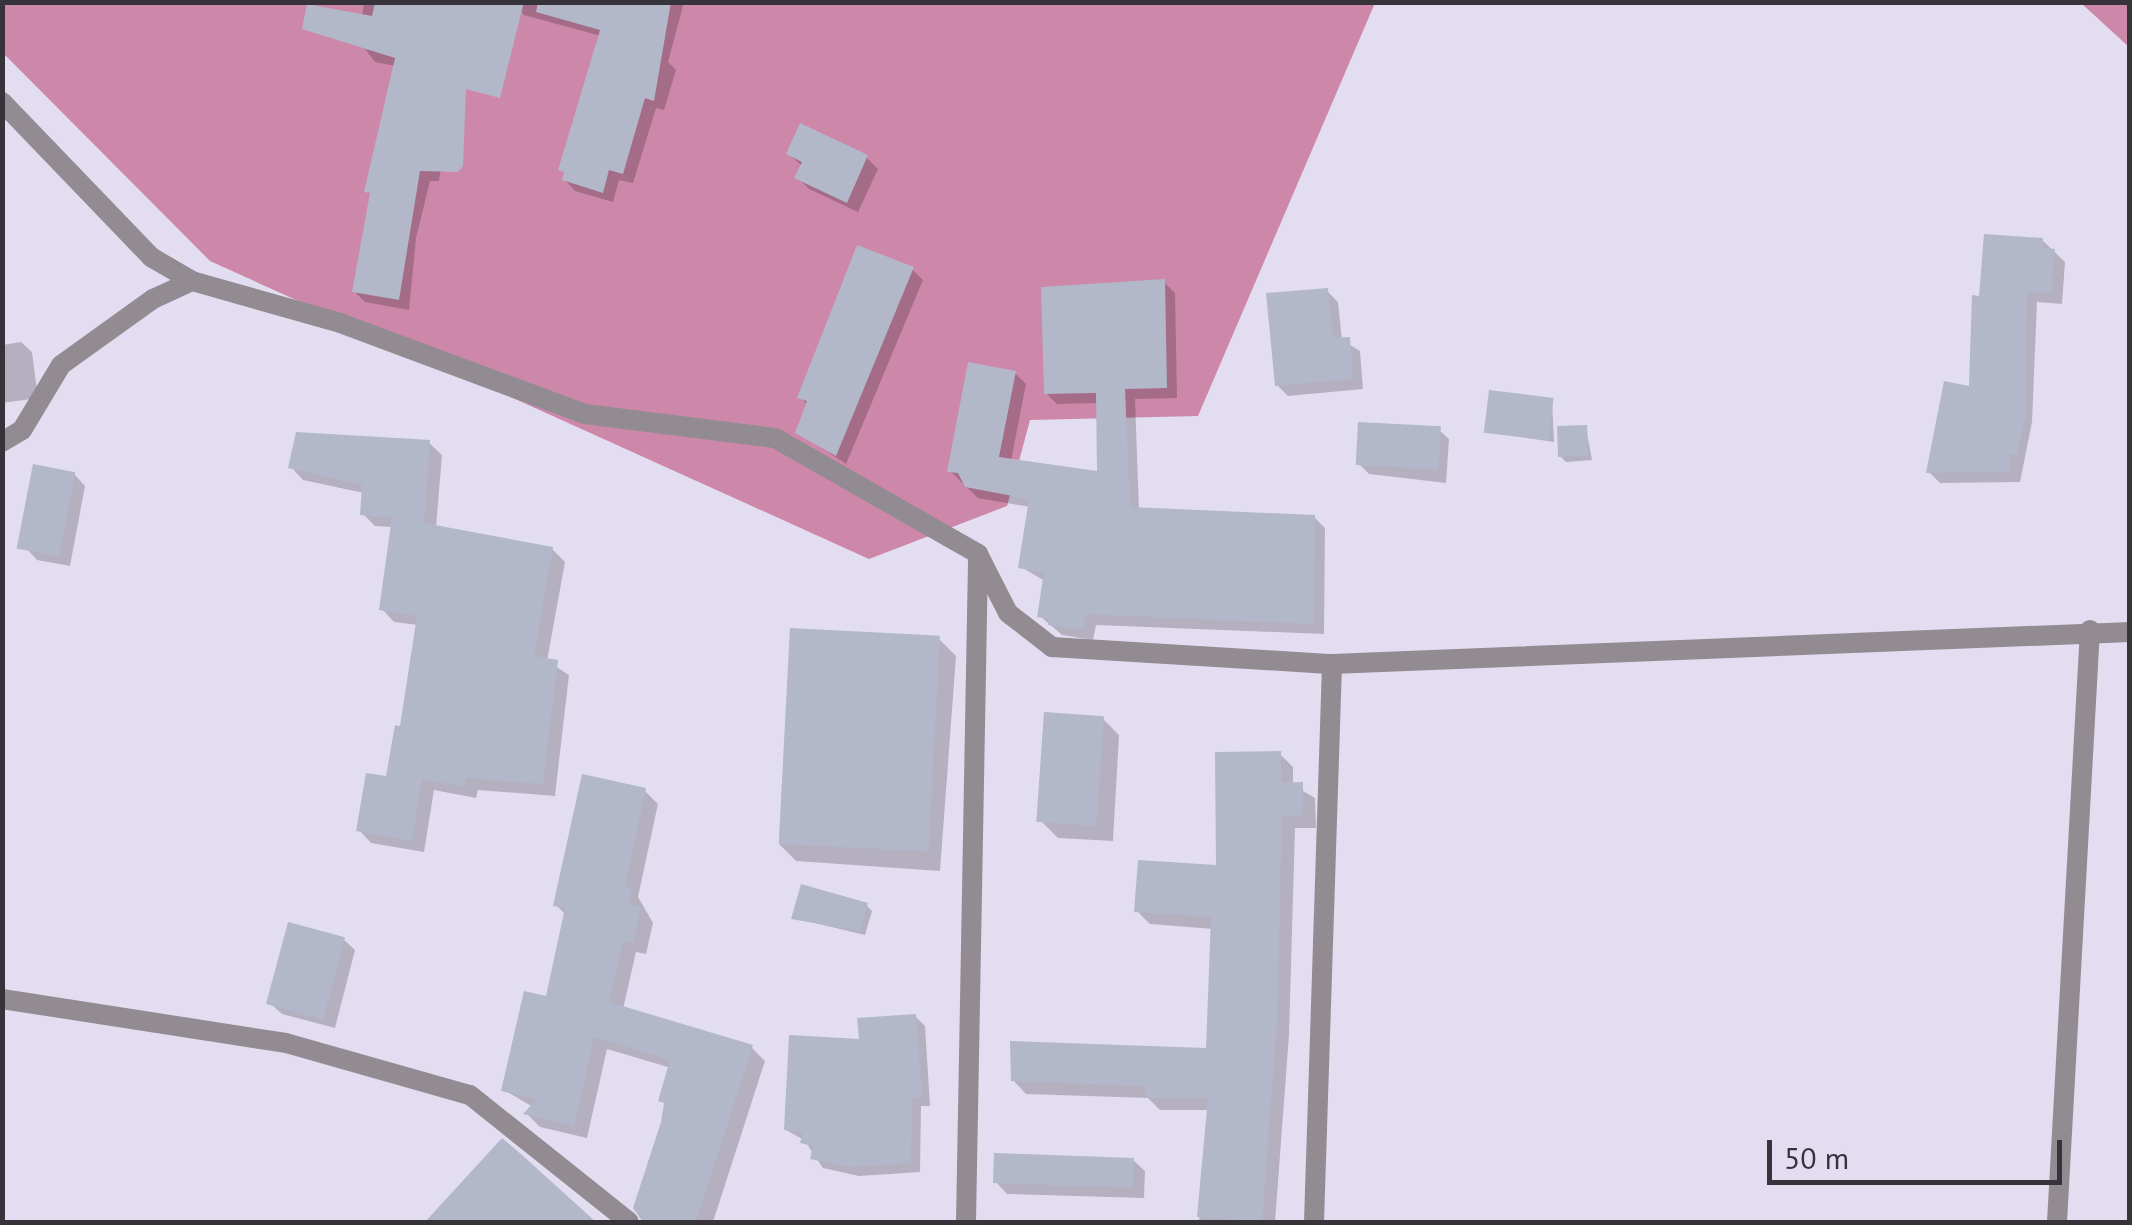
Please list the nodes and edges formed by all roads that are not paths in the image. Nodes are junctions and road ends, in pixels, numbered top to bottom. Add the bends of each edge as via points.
1 (2, 102) edge
2 (192, 282) junction
3 (2, 442) edge
4 (978, 554) junction
5 (2090, 630) junction
6 (2130, 632) edge
7 (1332, 664) junction
8 (2, 999) edge
9 (629, 1222) edge
10 (966, 1222) edge
11 (1314, 1222) edge
12 (2058, 1222) edge

1 - 2 street via 151,257
2 - 3 street via 154,299 61,365 22,430
2 - 4 street via 340,323 585,414 775,438
4 - 7 street via 1008,614 1052,647
4 - 10 street
5 - 6 street
5 - 7 street
5 - 12 street
7 - 11 street
8 - 9 street via 286,1042 470,1096

